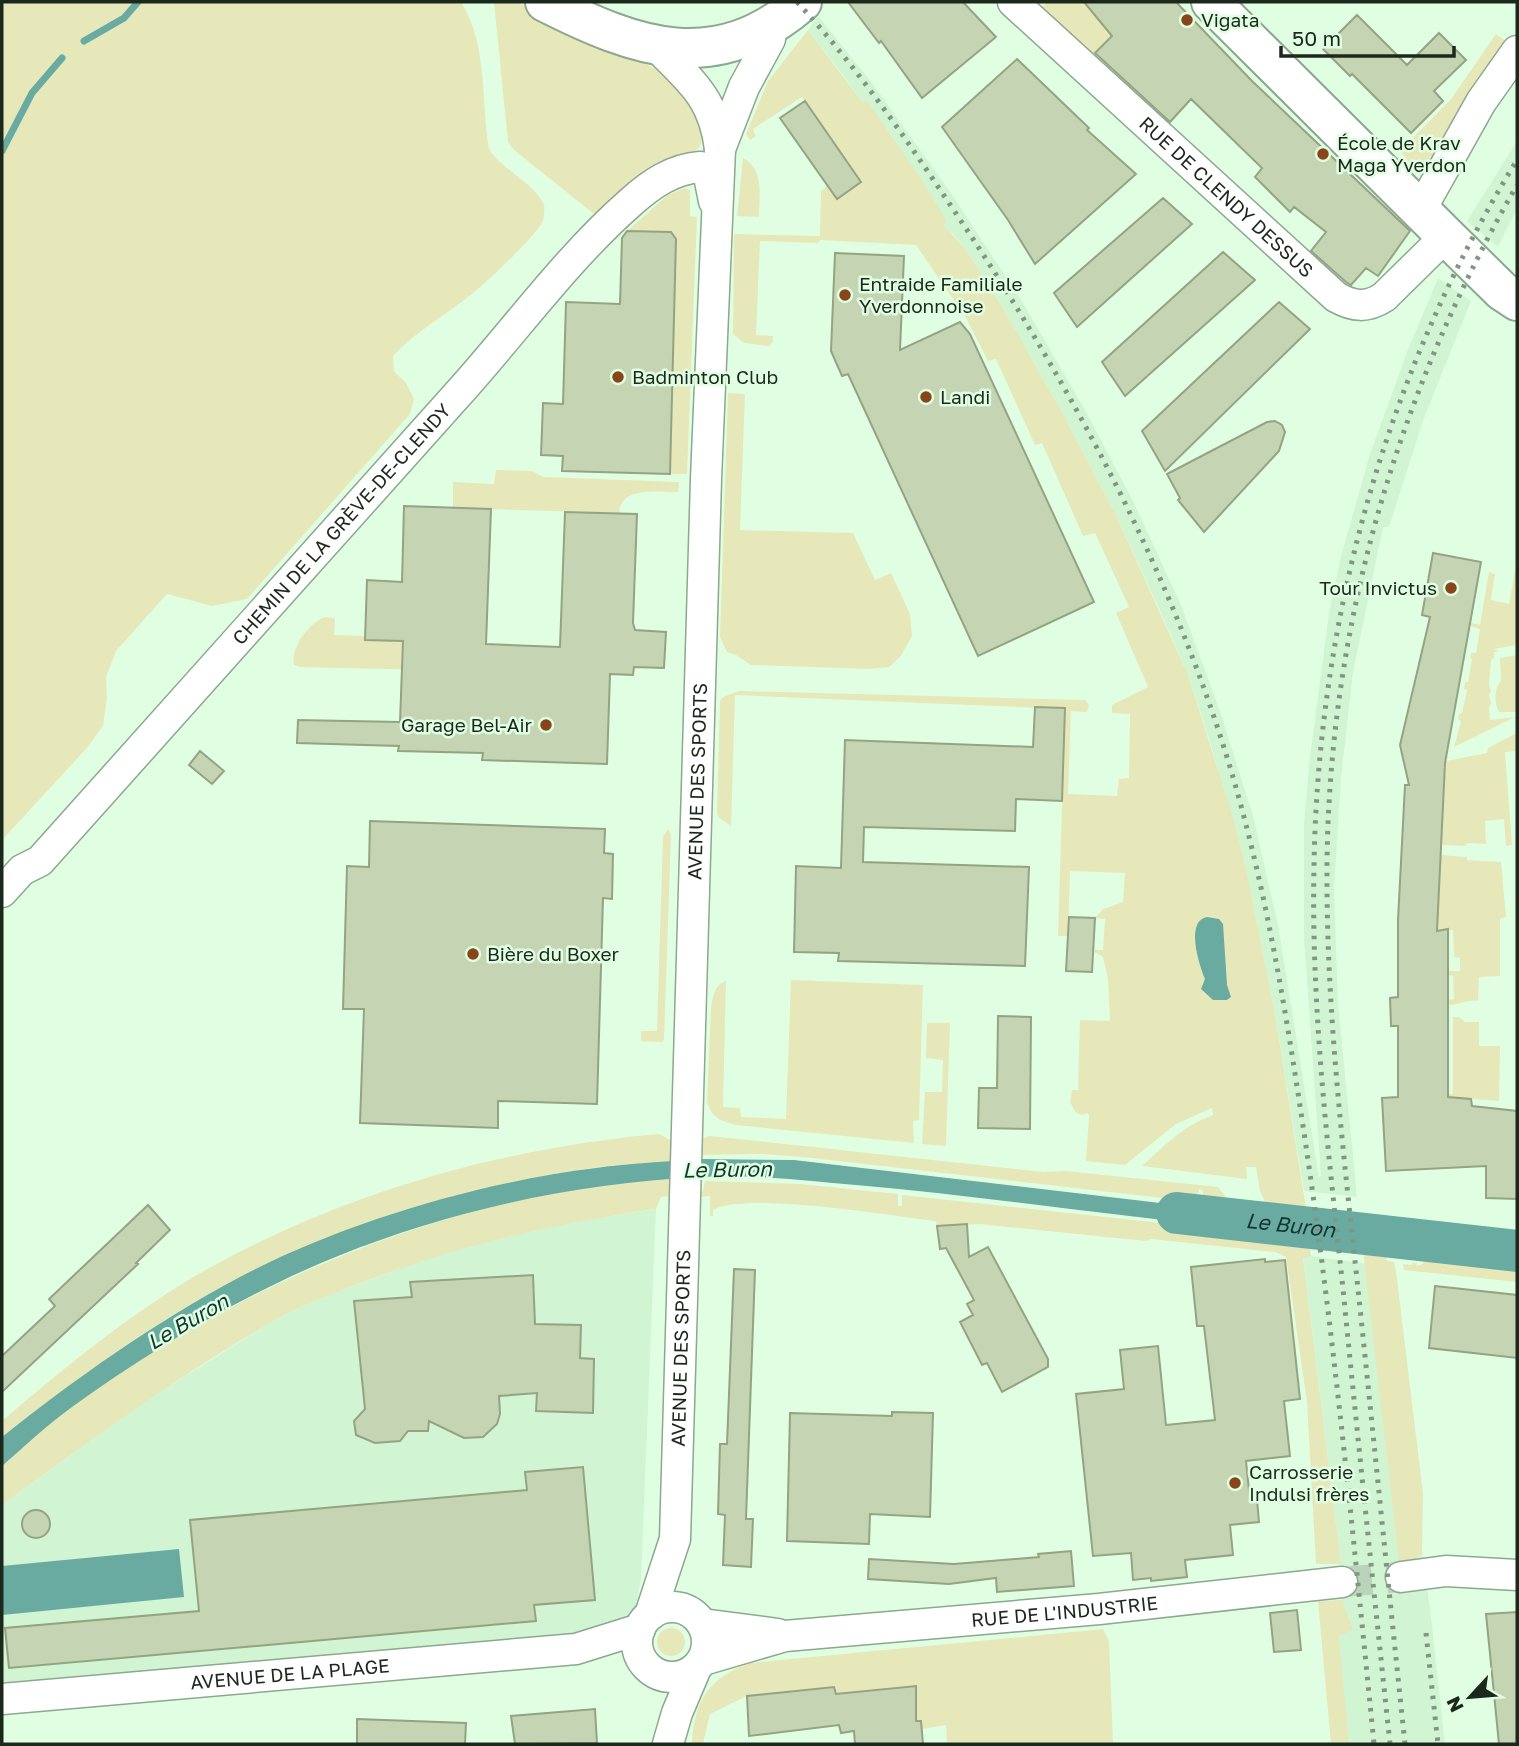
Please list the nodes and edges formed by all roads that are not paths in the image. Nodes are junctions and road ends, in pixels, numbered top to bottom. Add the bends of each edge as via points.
1 (545, 2) edge
2 (803, 2) edge
3 (1013, 2) edge
4 (1211, 2) edge
5 (772, 25) junction
6 (656, 46) junction
7 (1517, 51) edge
8 (714, 118) junction
9 (720, 149) junction
10 (691, 168) junction
11 (1433, 224) junction
12 (718, 225) junction
13 (1512, 301) edge
14 (2, 892) edge
15 (675, 1539) junction
16 (1517, 1575) edge
17 (1401, 1577) tunnel mouth
18 (1342, 1582) tunnel mouth
19 (699, 1620) junction
20 (645, 1622) junction
21 (785, 1636) junction
22 (576, 1650) junction
23 (699, 1664) junction
24 (648, 1667) junction
25 (2, 1699) edge
26 (668, 1744) edge

1 - 6 main road via 614,34
2 - 5 main road
3 - 11 street, RUE DE CLENDY DESSUS via 1348,304 1372,304 1384,297
4 - 11 main road
5 - 6 main road via 742,39 698,48
5 - 9 street via 770,39 744,87
6 - 8 street, AVENUE DES SPORTS via 697,88
7 - 11 street via 1481,102
8 - 9 street, AVENUE DES SPORTS
8 - 10 street, CHEMIN DE LA GRÈVE-DE-CLENDY via 712,145
9 - 12 street, AVENUE DES SPORTS
10 - 12 street via 700,167 709,176
10 - 14 street, CHEMIN DE LA GRÈVE-DE-CLENDY via 651,185 597,234 40,861 22,870
11 - 13 main road
12 - 15 street, AVENUE DES SPORTS via 706,479
15 - 19 street, AVENUE DES SPORTS
15 - 20 street, AVENUE DES SPORTS
16 - 17 street via 1446,1571
18 - 21 street, RUE DE L'INDUSTRIE
19 - 20 street via 685,1610 668,1607
19 - 21 street, RUE DE L'INDUSTRIE
19 - 23 street via 707,1641
20 - 22 street, AVENUE DE LA PLAGE
20 - 24 street via 637,1645
21 - 23 street, RUE DE L'INDUSTRIE
22 - 24 street, AVENUE DE LA PLAGE
22 - 25 street, AVENUE DE LA PLAGE
23 - 24 street via 678,1677
23 - 26 street
24 - 26 street

